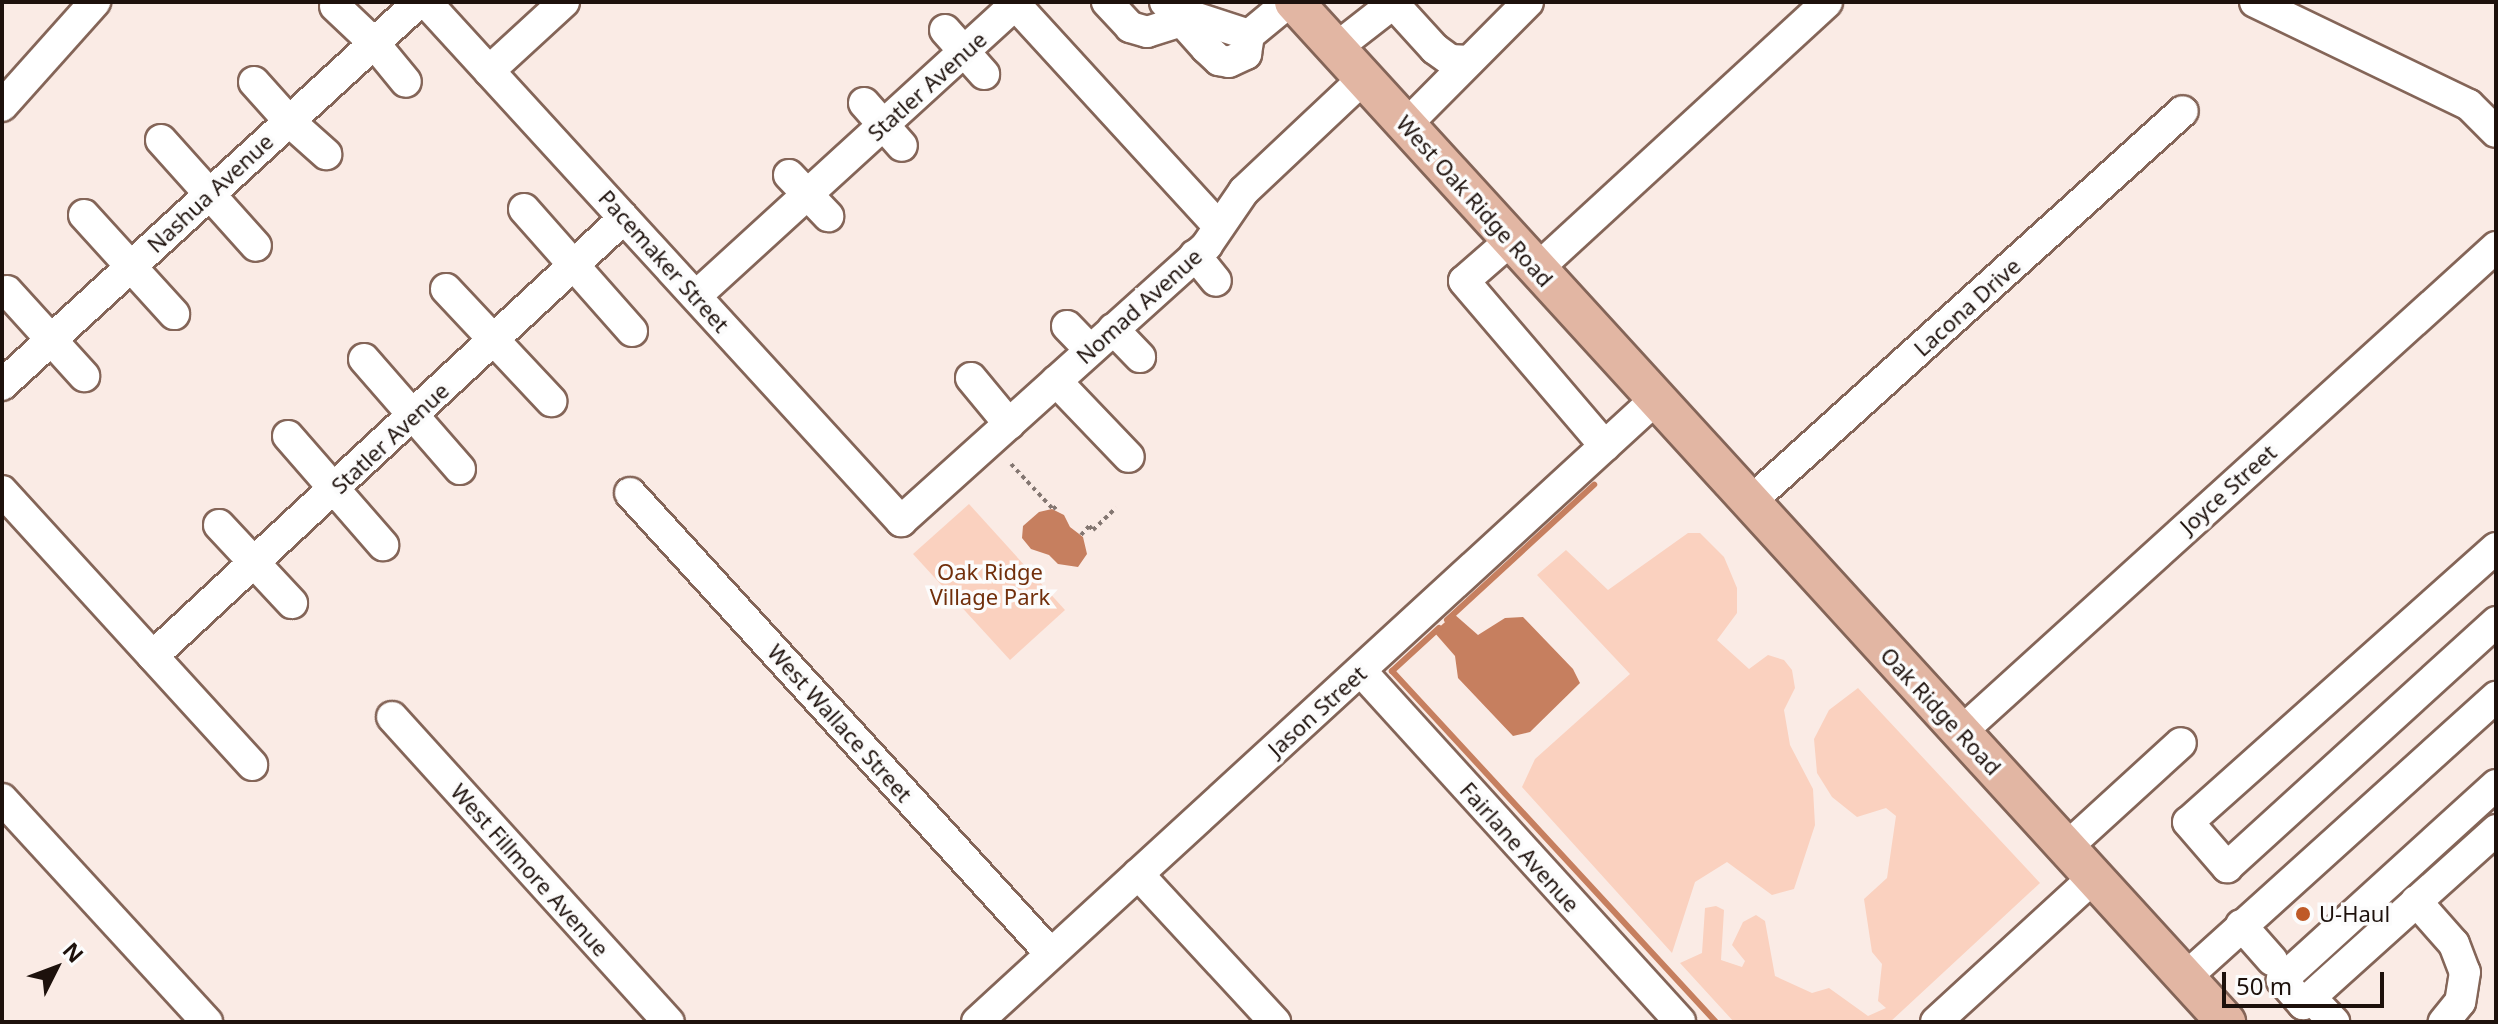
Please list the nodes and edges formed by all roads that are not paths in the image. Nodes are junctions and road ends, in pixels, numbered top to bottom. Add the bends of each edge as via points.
1 (95, 2) edge
2 (419, 2) edge
3 (426, 2) edge
4 (564, 2) edge
5 (1107, 2) edge
6 (1291, 2) edge
7 (1394, 2) edge
8 (1528, 2) edge
9 (1827, 2) edge
10 (2255, 2) edge
11 (1014, 3) edge
12 (335, 6) dead end
13 (1173, 12) edge
14 (374, 43) junction
15 (1336, 48) junction
16 (1469, 61) junction
17 (489, 71) junction
18 (1364, 78) junction
19 (254, 82) dead end
20 (406, 82) dead end
21 (2, 106) edge
22 (2183, 111) dead end
23 (289, 121) junction
24 (1406, 125) junction
25 (2496, 132) edge
26 (161, 140) dead end
27 (326, 154) dead end
28 (209, 194) junction
29 (524, 209) dead end
30 (84, 215) dead end
31 (624, 218) junction
32 (1217, 225) junction
33 (1511, 240) junction
34 (256, 246) dead end
35 (2496, 247) edge
36 (1195, 255) junction
37 (574, 266) junction
38 (131, 267) junction
39 (1537, 269) junction
40 (1216, 281) dead end
41 (446, 289) dead end
42 (7, 291) dead end
43 (696, 296) junction
44 (174, 314) dead end
45 (1067, 326) dead end
46 (1113, 329) junction
47 (632, 331) dead end
48 (51, 340) junction
49 (495, 341) junction
50 (1090, 350) junction
51 (1140, 357) dead end
52 (364, 359) dead end
53 (84, 376) dead end
54 (971, 378) dead end
55 (1056, 381) junction
56 (2, 385) edge
57 (1656, 399) junction
58 (551, 401) dead end
59 (414, 416) junction
60 (1009, 424) junction
61 (288, 436) dead end
62 (1605, 446) junction
63 (1129, 457) dead end
64 (460, 469) dead end
65 (335, 489) junction
66 (2, 491) edge
67 (630, 493) dead end
68 (1750, 502) junction
69 (901, 521) joint
70 (219, 525) dead end
71 (383, 545) dead end
72 (2496, 548) edge
73 (254, 563) junction
74 (292, 603) dead end
75 (2496, 622) edge
76 (153, 656) junction
77 (1361, 671) junction
78 (2496, 697) edge
79 (392, 717) dead end
80 (1961, 732) junction
81 (2181, 743) dead end
82 (252, 765) dead end
83 (2496, 785) edge
84 (2, 799) edge
85 (2496, 830) edge
86 (2067, 847) junction
87 (1138, 874) junction
88 (2094, 877) junction
89 (2416, 901) junction
90 (2241, 925) junction
91 (1051, 954) junction
92 (2272, 960) dead end
93 (2186, 977) junction
94 (2310, 997) junction
95 (2220, 1020) edge
96 (207, 1022) edge
97 (669, 1022) edge
98 (977, 1022) edge
99 (1275, 1022) edge
100 (1680, 1022) edge
101 (1936, 1022) edge
102 (2334, 1022) edge
103 (2444, 1022) edge

1 - 21 street
2 - 14 street, Nashua Avenue
3 - 17 street, Pacemaker Street
4 - 17 street
5 - 13 street via 1130,27 1147,32
6 - 13 street via 1249,35
6 - 15 main road, West Oak Ridge Road
7 - 15 street
7 - 16 street via 1435,49 1450,60
8 - 16 street
9 - 39 street
10 - 25 street via 2469,105
11 - 32 street
11 - 43 street, Statler Avenue
12 - 14 street
14 - 20 street
14 - 23 street, Nashua Avenue
15 - 18 main road, West Oak Ridge Road
16 - 24 street
17 - 31 street, Pacemaker Street
18 - 24 main road, West Oak Ridge Road
18 - 32 street, Nomad Avenue via 1244,191
19 - 23 street
22 - 68 street, Lacona Drive
23 - 27 street
23 - 28 street, Nashua Avenue
24 - 33 main road, West Oak Ridge Road
26 - 28 street
28 - 34 street
28 - 38 street, Nashua Avenue
29 - 37 street
30 - 38 street
31 - 37 street, Statler Avenue
31 - 43 street, Pacemaker Street
32 - 36 street, Nomad Avenue
33 - 39 main road, West Oak Ridge Road
33 - 62 street via 1464,281
35 - 80 street, Joyce Street
36 - 40 street
36 - 46 street, Nomad Avenue via 1162,267
37 - 47 street
37 - 49 street, Statler Avenue
38 - 44 street
38 - 48 street, Nashua Avenue
39 - 57 main road, West Oak Ridge Road
41 - 49 street
42 - 48 street
43 - 69 street, Pacemaker Street
45 - 50 street
46 - 50 street, Nomad Avenue
46 - 51 street
48 - 53 street
48 - 56 street, Nashua Avenue
49 - 58 street
49 - 59 street, Statler Avenue
50 - 55 street, Nomad Avenue
52 - 59 street
54 - 60 street
55 - 60 street, Nomad Avenue
55 - 63 street
57 - 62 street, Jason Street
57 - 68 main road, Oak Ridge Road
59 - 64 street
59 - 65 street, Statler Avenue
60 - 69 street, Nomad Avenue
61 - 65 street
62 - 77 street, Jason Street
65 - 71 street
65 - 73 street, Statler Avenue
66 - 76 street
67 - 91 street, West Wallace Street
68 - 80 main road, Oak Ridge Road
70 - 73 street
72 - 75 street via 2188,822 2227,867
73 - 74 street
73 - 76 street, Statler Avenue
76 - 82 street
77 - 87 street, Jason Street
77 - 100 street, Fairlane Avenue
78 - 90 street
79 - 97 street, West Fillmore Avenue
80 - 86 main road, Oak Ridge Road
81 - 86 street
83 - 94 street via 2282,980 2303,1004
84 - 96 street
85 - 89 street
86 - 88 main road, Oak Ridge Road
87 - 91 street, Jason Street
87 - 99 street
88 - 93 main road, Oak Ridge Road
88 - 101 street
89 - 94 street
89 - 103 street via 2454,944 2465,972 2460,1002
90 - 92 street
90 - 93 street
91 - 98 street, Jason Street
93 - 95 main road, Oak Ridge Road
94 - 102 street

